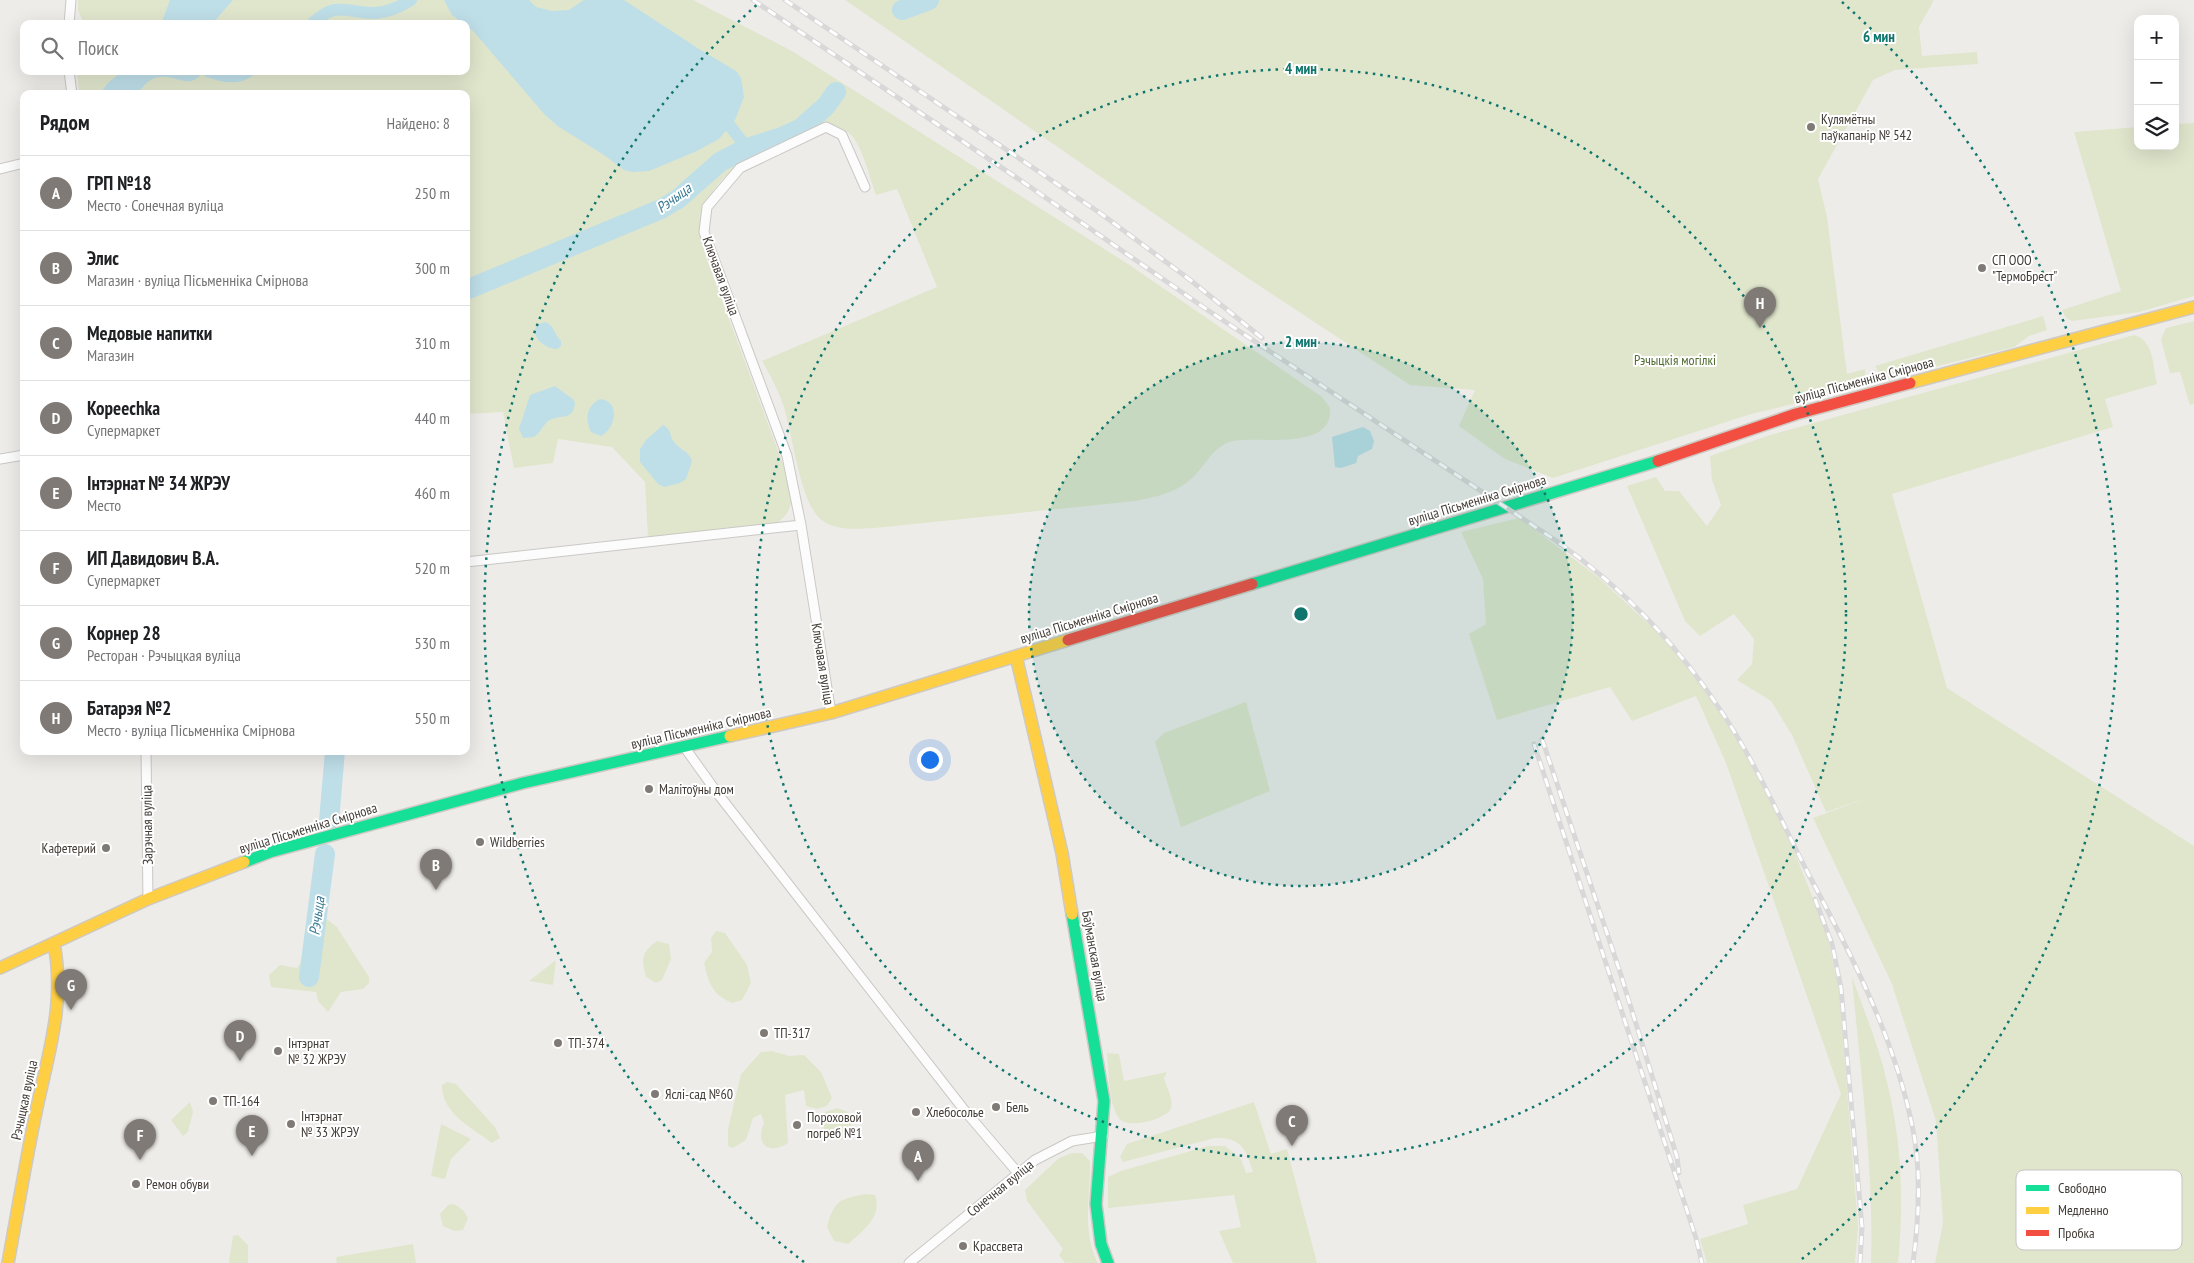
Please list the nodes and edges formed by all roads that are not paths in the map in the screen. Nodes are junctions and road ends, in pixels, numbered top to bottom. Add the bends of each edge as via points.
1 (71, 0) edge
2 (69, 20) edge
3 (70, 75) edge
4 (71, 90) edge
5 (20, 164) edge
6 (0, 169) edge
7 (865, 187) dead end
8 (2194, 307) edge
9 (20, 456) edge
10 (0, 459) edge
11 (801, 525) junction
12 (470, 562) edge
13 (1016, 656) junction
14 (831, 713) junction
15 (685, 748) junction
16 (146, 755) edge
17 (148, 899) junction
18 (54, 944) junction
19 (0, 968) edge
20 (1103, 1136) junction
21 (1018, 1173) junction
22 (8, 1263) edge
23 (909, 1263) edge
24 (1108, 1263) edge

1 - 2 street
3 - 4 street
5 - 6 street
7 - 11 street, Ключавая вуліца via 842,135 826,127 740,168 707,207 704,232 788,456
8 - 13 main road, вуліца Пісьменніка Смірнова via 1796,414 1617,475
9 - 10 street
11 - 12 street
11 - 14 street, Ключавая вуліца
13 - 14 main road, вуліца Пісьменніка Смірнова
13 - 20 main road, Баўманская вуліца via 1070,897 1104,1101
14 - 15 main road, вуліца Пісьменніка Смірнова
15 - 17 main road, вуліца Пісьменніка Смірнова via 523,784 270,852
15 - 21 street via 965,1111
16 - 17 street, Зарэчная вуліца
17 - 18 main road, вуліца Пісьменніка Смірнова
18 - 19 main road, вуліца Пісьменніка Смірнова
18 - 22 main road, Рэчыцкая вуліца via 60,976 58,1006
20 - 21 street, Сонечная вуліца via 1072,1141 1050,1150
20 - 24 main road, Баўманская вуліца via 1096,1197 1097,1226
21 - 23 street, Сонечная вуліца

